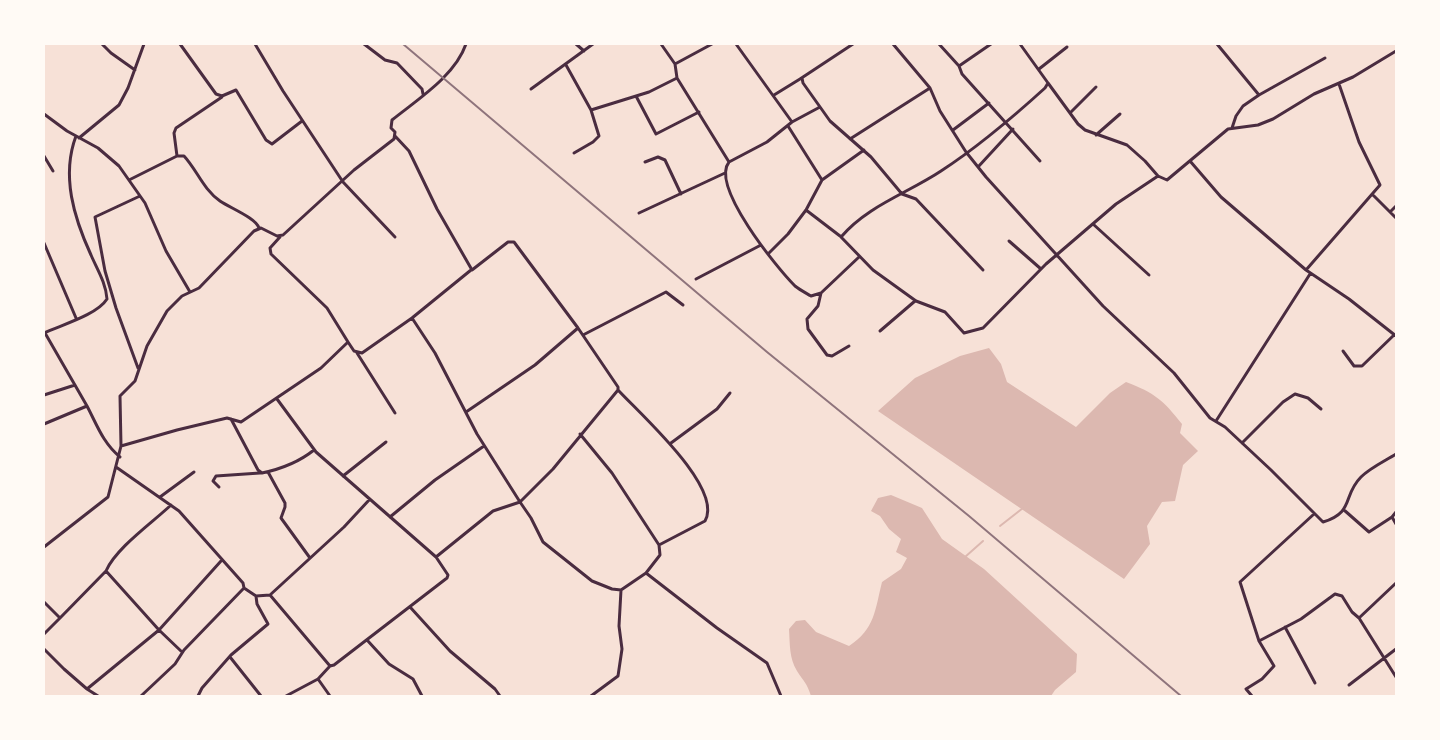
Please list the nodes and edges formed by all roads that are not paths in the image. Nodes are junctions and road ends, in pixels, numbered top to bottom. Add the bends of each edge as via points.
1 (102, 44) edge
2 (144, 44) edge
3 (180, 44) edge
4 (255, 44) edge
5 (364, 44) edge
6 (466, 44) edge
7 (576, 44) edge
8 (593, 44) edge
9 (661, 44) edge
10 (712, 44) edge
11 (736, 44) edge
12 (853, 44) edge
13 (893, 44) edge
14 (939, 44) edge
15 (991, 44) edge
16 (1020, 44) edge
17 (1217, 44) edge
18 (1067, 47) dead end
19 (584, 51) junction
20 (1396, 51) edge
21 (1325, 58) dead end
22 (566, 64) junction
23 (675, 64) junction
24 (959, 66) junction
25 (1039, 69) junction
26 (135, 70) junction
27 (677, 78) junction
28 (800, 79) junction
29 (1048, 83) junction
30 (1339, 84) junction
31 (1096, 87) dead end
32 (930, 88) junction
33 (531, 89) dead end
34 (227, 94) junction
35 (423, 94) junction
36 (774, 95) junction
37 (1259, 95) junction
38 (636, 96) junction
39 (989, 103) junction
40 (820, 107) junction
41 (591, 110) junction
42 (699, 112) junction
43 (1071, 112) junction
44 (44, 114) edge
45 (1120, 114) dead end
46 (302, 121) junction
47 (792, 122) junction
48 (1007, 122) junction
49 (788, 126) junction
50 (1232, 128) junction
51 (1013, 129) junction
52 (952, 130) junction
53 (1096, 135) junction
54 (395, 136) junction
55 (77, 137) junction
56 (850, 139) junction
57 (864, 150) junction
58 (966, 152) junction
59 (574, 153) dead end
60 (44, 156) edge
61 (177, 156) junction
62 (1040, 160) dead end
63 (1190, 161) junction
64 (645, 162) dead end
65 (729, 162) junction
66 (978, 167) junction
67 (53, 171) dead end
68 (725, 173) junction
69 (1158, 176) junction
70 (129, 180) junction
71 (822, 180) junction
72 (343, 182) junction
73 (681, 194) junction
74 (902, 194) junction
75 (1372, 194) junction
76 (140, 196) junction
77 (1396, 206) edge
78 (806, 210) junction
79 (1390, 212) junction
80 (639, 213) dead end
81 (1396, 218) edge
82 (1093, 224) junction
83 (259, 228) junction
84 (280, 237) junction
85 (395, 237) dead end
86 (841, 237) junction
87 (1009, 241) dead end
88 (44, 243) edge
89 (761, 245) junction
90 (768, 254) junction
91 (1058, 254) junction
92 (858, 257) junction
93 (1041, 269) junction
94 (472, 270) junction
95 (983, 270) dead end
96 (1306, 270) junction
97 (1310, 273) junction
98 (1149, 275) dead end
99 (696, 279) dead end
100 (190, 292) junction
101 (821, 293) junction
102 (916, 301) junction
103 (683, 305) dead end
104 (412, 318) junction
105 (76, 319) junction
106 (578, 328) junction
107 (880, 332) dead end
108 (44, 333) edge
109 (583, 335) junction
110 (1395, 335) edge
111 (348, 342) junction
112 (849, 346) dead end
113 (1343, 351) dead end
114 (356, 352) junction
115 (139, 369) junction
116 (75, 385) junction
117 (618, 390) junction
118 (730, 393) dead end
119 (44, 395) edge
120 (277, 399) junction
121 (87, 406) junction
122 (1321, 409) dead end
123 (466, 412) junction
124 (395, 413) dead end
125 (231, 419) junction
126 (1216, 422) junction
127 (44, 424) edge
128 (580, 434) junction
129 (386, 442) dead end
130 (671, 443) junction
131 (1242, 443) junction
132 (121, 446) junction
133 (484, 446) junction
134 (314, 450) junction
135 (1396, 454) edge
136 (120, 457) junction
137 (116, 467) junction
138 (194, 472) dead end
139 (268, 472) junction
140 (262, 473) junction
141 (343, 476) junction
142 (219, 487) dead end
143 (160, 497) junction
144 (370, 499) junction
145 (520, 502) junction
146 (171, 506) junction
147 (1344, 510) junction
148 (1396, 512) edge
149 (1314, 514) junction
150 (390, 517) junction
151 (1392, 517) junction
152 (1396, 524) edge
153 (659, 545) junction
154 (44, 547) edge
155 (436, 557) junction
156 (310, 558) junction
157 (221, 561) junction
158 (106, 571) junction
159 (646, 573) junction
160 (1396, 583) edge
161 (244, 588) junction
162 (621, 590) junction
163 (270, 595) junction
164 (256, 596) junction
165 (44, 602) edge
166 (410, 607) junction
167 (60, 618) junction
168 (1359, 618) junction
169 (1285, 627) junction
170 (159, 630) junction
171 (44, 634) edge
172 (367, 640) junction
173 (1259, 641) junction
174 (44, 649) edge
175 (1396, 649) edge
176 (183, 652) junction
177 (230, 657) junction
178 (1385, 659) junction
179 (330, 666) junction
180 (1396, 677) edge
181 (318, 679) junction
182 (1315, 683) dead end
183 (1349, 685) dead end
184 (87, 689) junction
185 (98, 696) edge
186 (141, 696) edge
187 (198, 696) edge
188 (261, 696) edge
189 (286, 696) edge
190 (330, 696) edge
191 (422, 696) edge
192 (500, 696) edge
193 (591, 696) edge
194 (781, 696) edge
195 (1252, 696) edge

1 - 26 street
2 - 26 street
3 - 34 street via 216,94
4 - 46 street
5 - 35 street via 385,60 397,63
6 - 35 street via 462,56
7 - 19 street
8 - 19 street
9 - 23 street
10 - 23 street
11 - 36 street
12 - 28 street
13 - 32 street
14 - 24 street
15 - 24 street
16 - 25 street
17 - 37 street
18 - 25 street
19 - 22 street
20 - 30 street
21 - 37 street
22 - 33 street
22 - 41 street
23 - 27 street
24 - 39 street
25 - 29 street
26 - 55 street via 119,105
27 - 38 street
27 - 42 street
28 - 36 street
28 - 40 street
29 - 43 street
29 - 48 street
30 - 50 street via 1273,119
30 - 75 street via 1359,142 1380,185
31 - 43 street
32 - 52 street
32 - 56 street
34 - 46 street via 236,90 272,144
34 - 61 street via 176,128
35 - 54 street via 392,120
36 - 47 street
37 - 50 street via 1243,106
38 - 41 street
38 - 42 street via 656,134
39 - 48 street
39 - 52 street
40 - 47 street
40 - 56 street
41 - 59 street via 599,135
42 - 65 street
43 - 53 street via 1085,130
44 - 55 street
45 - 53 street
46 - 72 street
47 - 49 street
48 - 51 street
48 - 58 street
49 - 65 street
49 - 71 street
50 - 63 street
51 - 62 street
51 - 66 street
52 - 58 street
53 - 69 street via 1127,146
54 - 72 street
54 - 94 street via 409,151
55 - 70 street via 98,148
55 - 105 street via 69,165 75,217 103,280 107,299
56 - 57 street
57 - 71 street
57 - 74 street
58 - 66 street
58 - 74 street
60 - 67 street
61 - 70 street
61 - 83 street via 184,156 210,193 256,222
63 - 69 street via 1167,180
63 - 96 street via 1221,197
64 - 73 street via 658,157 665,160
65 - 68 street
66 - 91 street
68 - 73 street
68 - 89 street via 729,192
69 - 82 street
70 - 76 street
71 - 78 street
72 - 84 street
72 - 85 street
73 - 80 street
74 - 86 street via 874,209
74 - 95 street via 916,200
75 - 79 street
75 - 96 street
76 - 100 street
76 - 115 street via 94,218 105,271
77 - 79 street
78 - 86 street
78 - 90 street
79 - 81 street
82 - 91 street
82 - 98 street
83 - 84 street
83 - 100 street
84 - 111 street via 270,248 271,254 327,308
86 - 92 street
87 - 93 street
88 - 105 street
89 - 90 street
89 - 99 street
90 - 101 street via 796,287 812,296
91 - 93 street
91 - 126 street
92 - 101 street
92 - 102 street
93 - 102 street via 976,331 964,333 945,312
94 - 104 street
94 - 106 street via 508,242 514,242
96 - 97 street
97 - 110 street
97 - 126 street
100 - 115 street via 162,320
101 - 112 street via 818,306 807,319 808,329 827,355
102 - 107 street
103 - 109 street via 666,292
104 - 114 street via 362,353
104 - 123 street
105 - 108 street
106 - 109 street
106 - 123 street via 535,365
108 - 116 street
109 - 117 street
110 - 113 street via 1362,366 1354,366
111 - 114 street
111 - 120 street via 321,368
114 - 124 street
115 - 132 street via 135,381 120,396
116 - 119 street
116 - 121 street
117 - 128 street
117 - 130 street
118 - 130 street via 717,409
120 - 125 street via 242,422
120 - 134 street
121 - 127 street
121 - 136 street via 109,448
122 - 131 street via 1308,398 1295,394
123 - 133 street
125 - 132 street
125 - 140 street
126 - 131 street
128 - 145 street
128 - 153 street
129 - 141 street
130 - 153 street via 690,469 709,509 705,521
131 - 149 street
132 - 136 street
133 - 145 street
133 - 150 street
134 - 139 street
134 - 141 street
135 - 147 street via 1362,475
136 - 137 street
137 - 143 street
137 - 154 street via 108,497
138 - 143 street
139 - 140 street
139 - 156 street via 285,503 281,518
140 - 142 street via 216,476 213,481
141 - 144 street
143 - 146 street
144 - 150 street
144 - 156 street
145 - 155 street via 494,511
145 - 162 street via 550,549 592,581
146 - 157 street
146 - 158 street via 130,542
147 - 149 street via 1323,522
147 - 151 street via 1369,532
148 - 151 street
149 - 173 street via 1240,582
150 - 155 street
151 - 152 street
153 - 159 street via 660,555
155 - 166 street via 447,578
156 - 163 street
157 - 161 street
157 - 170 street
158 - 167 street
158 - 170 street
159 - 162 street
159 - 194 street via 767,663
160 - 168 street
161 - 164 street
161 - 176 street
162 - 193 street via 622,648 618,676
163 - 164 street
163 - 179 street
164 - 177 street via 268,624
165 - 167 street
166 - 172 street
166 - 192 street via 450,651
167 - 171 street
168 - 169 street via 1342,596 1335,594
168 - 178 street
169 - 173 street
169 - 182 street
170 - 176 street
170 - 184 street
172 - 179 street
172 - 191 street via 389,664 413,679
173 - 195 street via 1274,666 1262,680 1246,688
174 - 184 street
175 - 178 street
176 - 186 street
177 - 187 street
177 - 188 street
178 - 180 street
178 - 183 street
179 - 181 street
181 - 189 street
181 - 190 street
184 - 185 street

